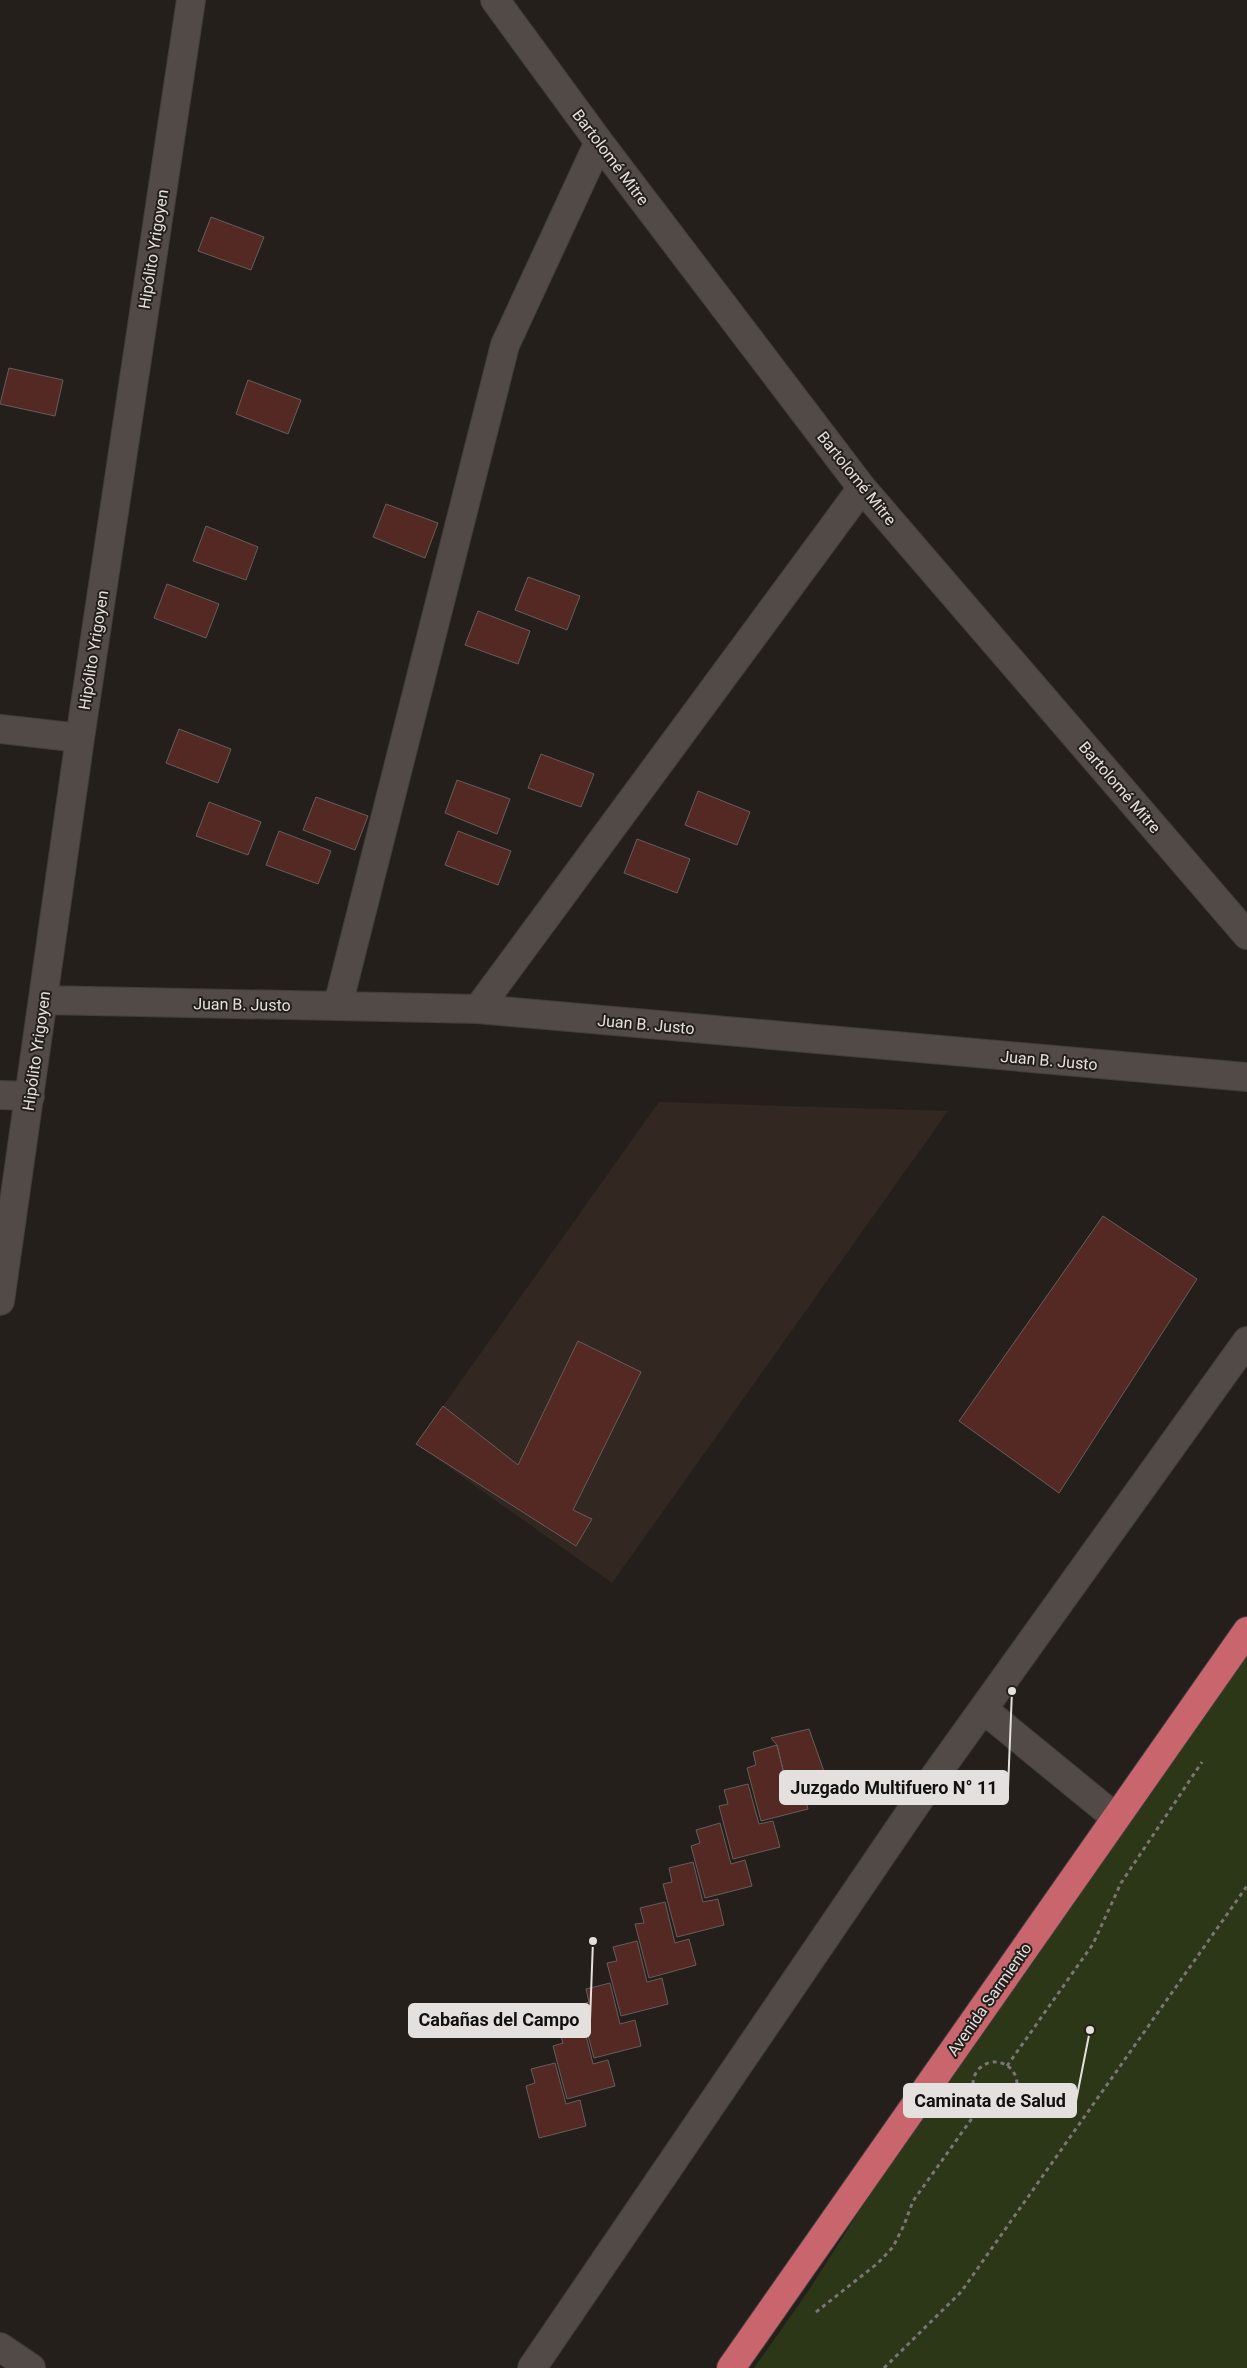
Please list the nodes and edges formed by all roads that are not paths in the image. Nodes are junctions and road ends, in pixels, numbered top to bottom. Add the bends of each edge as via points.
1 (191, 0) edge
2 (495, 0) edge
3 (599, 142) junction
4 (862, 488) junction
5 (0, 729) edge
6 (80, 738) junction
7 (1247, 935) edge
8 (43, 1000) junction
9 (338, 1005) junction
10 (478, 1008) junction
11 (1247, 1077) edge
12 (0, 1095) edge
13 (30, 1096) junction
14 (0, 1301) edge
15 (1247, 1342) edge
16 (1247, 1631) edge
17 (983, 1709) junction
18 (1116, 1818) junction
19 (0, 2347) edge
20 (31, 2368) edge
21 (532, 2368) edge
22 (731, 2368) edge

1 - 6 street, Hipólito Yrigoyen
2 - 3 street, Bartolomé Mitre
3 - 4 street, Bartolomé Mitre
3 - 9 street via 505,345
4 - 7 street, Bartolomé Mitre
4 - 10 street
5 - 6 street
6 - 8 street, Hipólito Yrigoyen
8 - 9 street, Juan B. Justo
8 - 13 street, Hipólito Yrigoyen
9 - 10 street, Juan B. Justo
10 - 11 street, Juan B. Justo
12 - 13 street
13 - 14 street, Hipólito Yrigoyen
15 - 17 street
16 - 18 highway, Avenida Sarmiento
17 - 18 street
17 - 21 street
18 - 22 highway, Avenida Sarmiento
19 - 20 street

